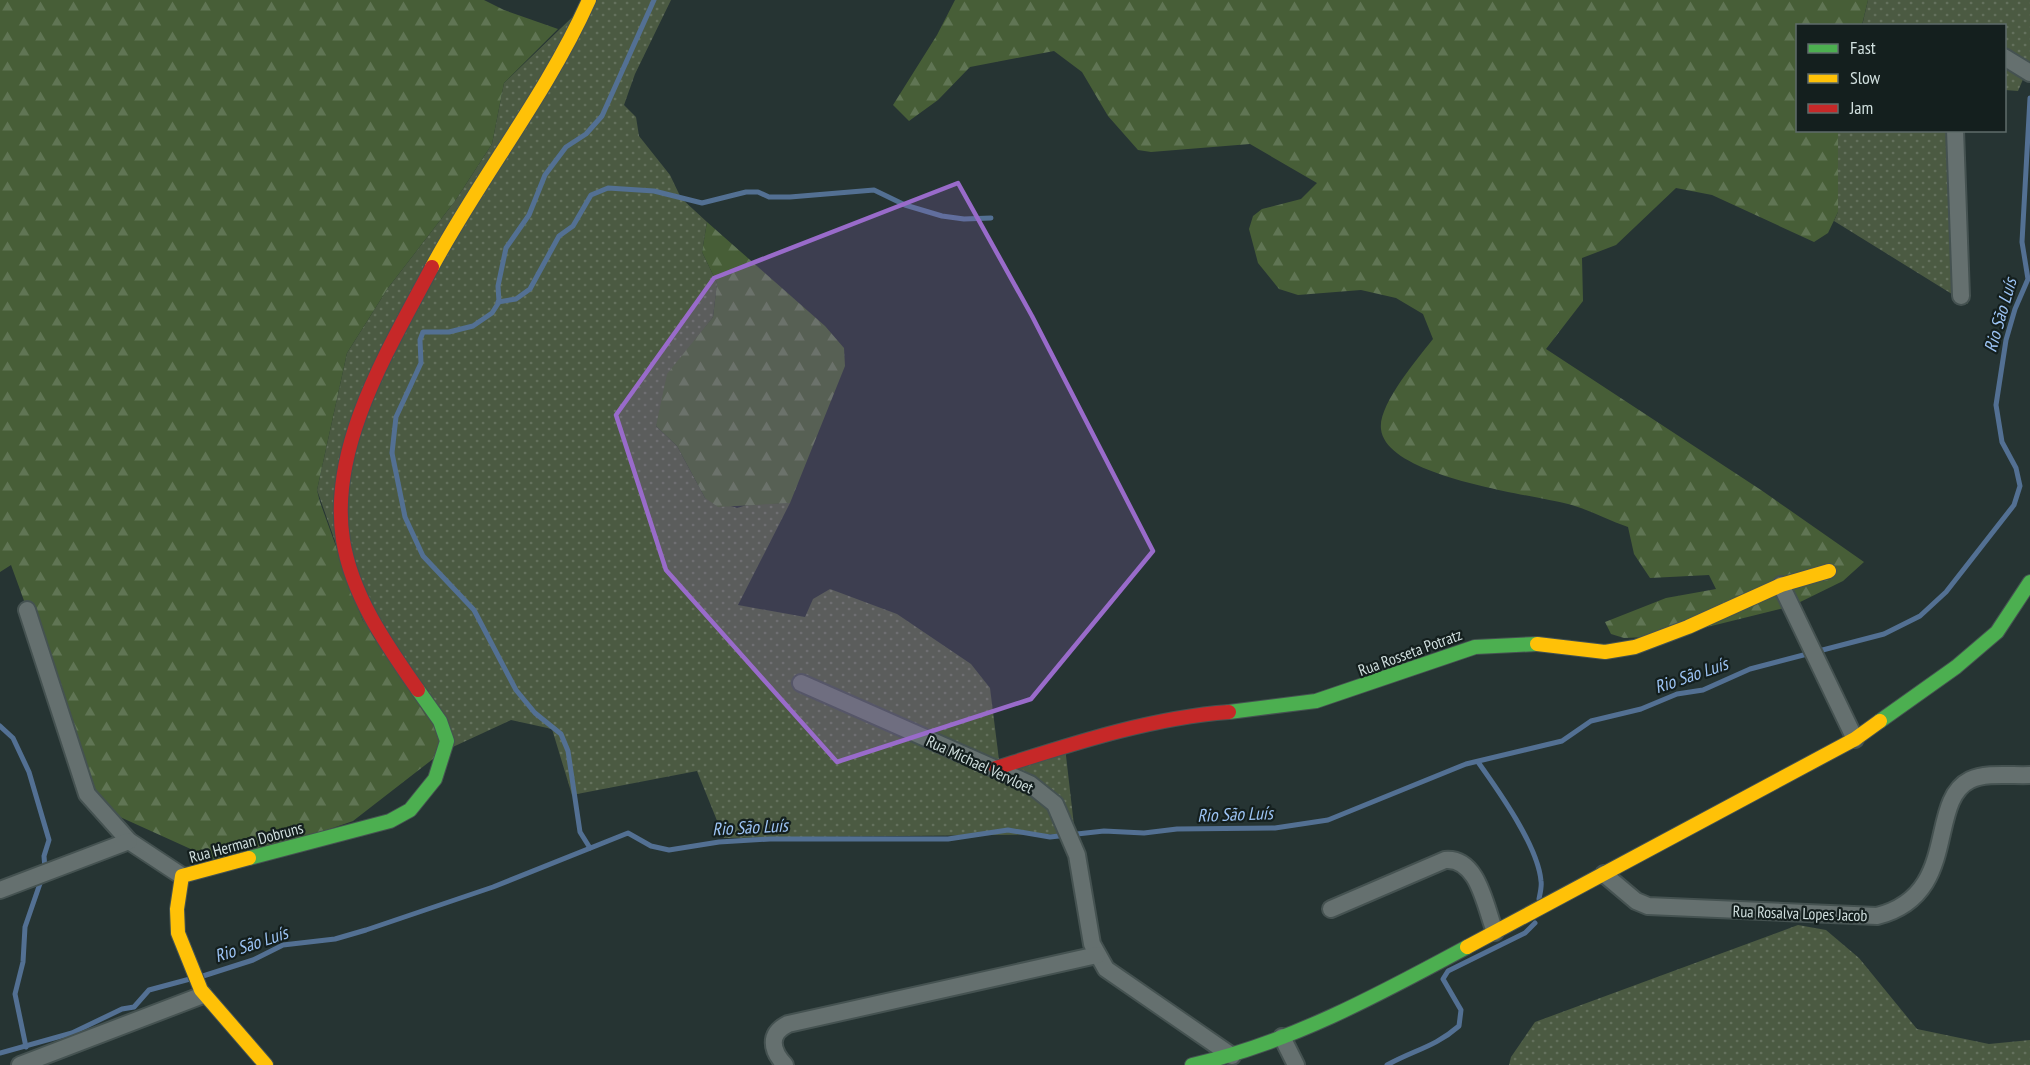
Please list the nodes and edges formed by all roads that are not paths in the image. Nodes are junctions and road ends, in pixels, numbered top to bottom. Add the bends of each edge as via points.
1 (589, 0) edge
2 (2006, 58) edge
3 (2025, 70) edge
4 (1955, 132) edge
5 (1961, 296) dead end
6 (1829, 571) dead end
7 (2030, 582) edge
8 (1781, 585) junction
9 (27, 610) dead end
10 (801, 683) dead end
11 (1855, 739) junction
12 (996, 768) junction
13 (2030, 776) edge
14 (129, 841) junction
15 (1604, 874) junction
16 (182, 876) junction
17 (0, 890) edge
18 (1331, 909) dead end
19 (1495, 932) junction
20 (1097, 955) junction
21 (202, 993) junction
22 (1282, 1037) junction
23 (1232, 1056) junction
24 (20, 1065) edge
25 (266, 1065) edge
26 (785, 1065) edge
27 (1192, 1065) edge
28 (1296, 1065) edge

1 - 16 street, Rua Herman Dobruns via 572,38 452,230 377,371 347,458 340,499 342,530 358,590 380,636 440,721 447,741 435,779 410,810 390,821
2 - 3 street
4 - 5 street
6 - 8 street, Rua Rosseta Potratz
7 - 11 street via 1997,633
8 - 11 street
8 - 12 street, Rua Rosseta Potratz via 1635,647 1605,652 1529,643 1475,647 1316,701 1199,714 1121,729
9 - 14 street via 87,794
10 - 12 street, Rua Michael Vervloet
11 - 15 street
12 - 20 street, Rua Michael Vervloet via 1030,784 1055,804 1077,855
13 - 15 street, Rua Rosalva Lopes Jacob via 1972,778 1958,787 1951,797 1930,875 1915,896 1894,912 1877,916 1648,906 1636,901
14 - 16 street
14 - 17 street
15 - 19 street
16 - 21 street, Rua Herman Dobruns via 178,933
18 - 19 street via 1444,860 1457,859 1473,874
19 - 22 street via 1405,980
20 - 23 street, Rua Michael Vervloet via 1106,969 1122,981
20 - 26 street via 788,1024 777,1030 773,1041 776,1054
21 - 24 street
21 - 25 street, Rua Herman Dobruns
22 - 23 street
22 - 28 street
23 - 27 street

